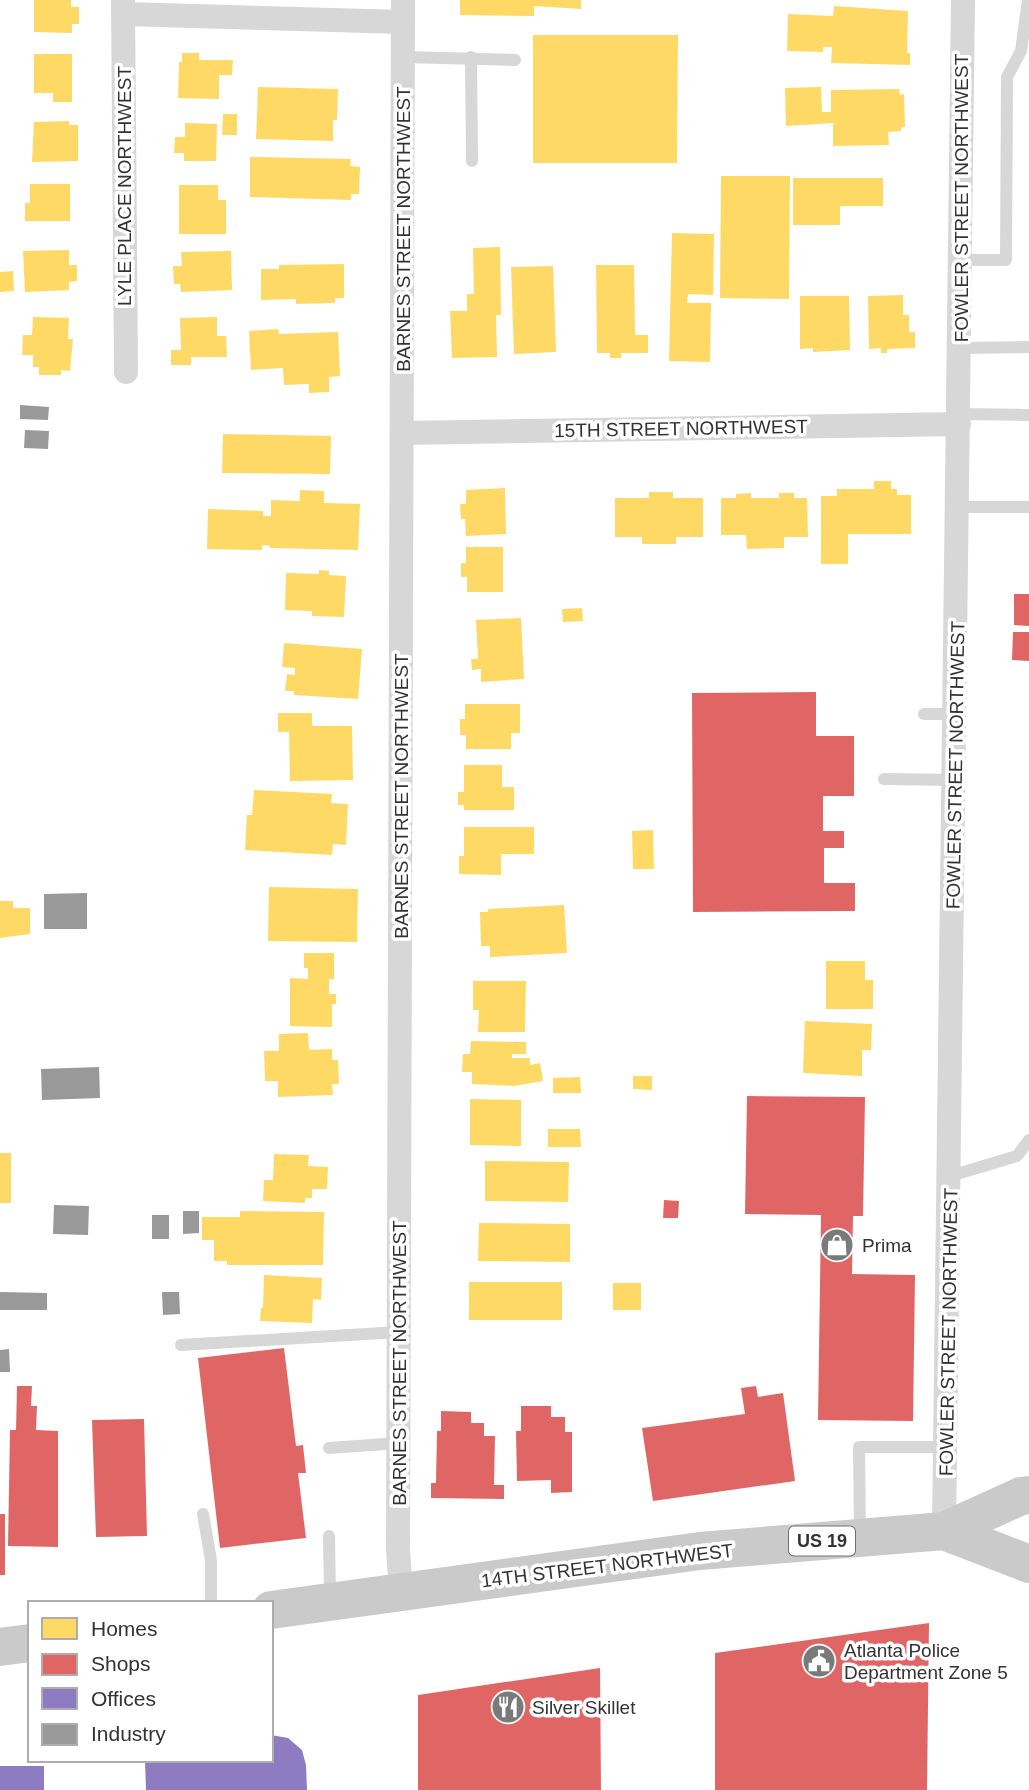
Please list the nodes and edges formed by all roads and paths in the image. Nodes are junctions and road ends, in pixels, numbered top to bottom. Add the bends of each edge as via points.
1 (962, 0) edge
2 (1028, 0) edge
3 (123, 7) edge
4 (403, 11) edge
5 (403, 57) junction
6 (471, 57) junction
7 (514, 60) dead end
8 (472, 161) dead end
9 (960, 260) junction
10 (960, 348) junction
11 (1029, 348) edge
12 (126, 372) dead end
13 (1029, 415) edge
14 (959, 419) junction
15 (403, 433) junction
16 (958, 507) junction
17 (1029, 508) edge
18 (924, 715) dead end
19 (956, 715) junction
20 (884, 779) dead end
21 (955, 780) junction
22 (1029, 1140) edge
23 (950, 1176) junction
24 (399, 1332) junction
25 (181, 1345) dead end
26 (399, 1443) junction
27 (946, 1447) junction
28 (329, 1448) dead end
29 (1029, 1495) edge
30 (203, 1514) dead end
31 (944, 1531) junction
32 (329, 1536) dead end
33 (860, 1537) junction
34 (1029, 1564) edge
35 (401, 1592) junction
36 (211, 1601) edge
37 (330, 1602) junction
38 (273, 1610) edge
39 (28, 1643) edge
40 (0, 1647) edge

1 - 9 street, FOWLER STREET NORTHWEST
2 - 9 lane via 1021,51 1007,77 1006,260
3 - 4 street
3 - 12 street, LYLE PLACE NORTHWEST
4 - 5 street, BARNES STREET NORTHWEST
5 - 6 lane
5 - 15 street, BARNES STREET NORTHWEST
6 - 7 lane
6 - 8 lane
9 - 10 street, FOWLER STREET NORTHWEST
10 - 11 lane
10 - 14 street, FOWLER STREET NORTHWEST
13 - 14 lane
14 - 15 street, 15TH STREET NORTHWEST
14 - 16 street, FOWLER STREET NORTHWEST
15 - 24 street, BARNES STREET NORTHWEST
16 - 17 lane
16 - 19 street, FOWLER STREET NORTHWEST
18 - 19 lane
19 - 21 street, FOWLER STREET NORTHWEST
20 - 21 lane
21 - 23 street, FOWLER STREET NORTHWEST
22 - 23 lane via 1017,1156
23 - 27 street, FOWLER STREET NORTHWEST
24 - 25 lane
24 - 26 street, BARNES STREET NORTHWEST
26 - 28 lane
26 - 35 street, BARNES STREET NORTHWEST
27 - 31 street, FOWLER STREET NORTHWEST
27 - 33 lane via 859,1447
29 - 31 main road, 14TH STREET NORTHWEST / US 19
30 - 36 lane via 211,1560
31 - 33 main road, 14TH STREET NORTHWEST / US 19
31 - 34 main road, 14TH STREET NORTHWEST / US 19
32 - 37 lane
33 - 35 main road, 14TH STREET NORTHWEST / US 19 via 700,1552
35 - 37 main road, 14TH STREET NORTHWEST / US 19
37 - 38 main road, 14TH STREET NORTHWEST / US 19
39 - 40 main road

